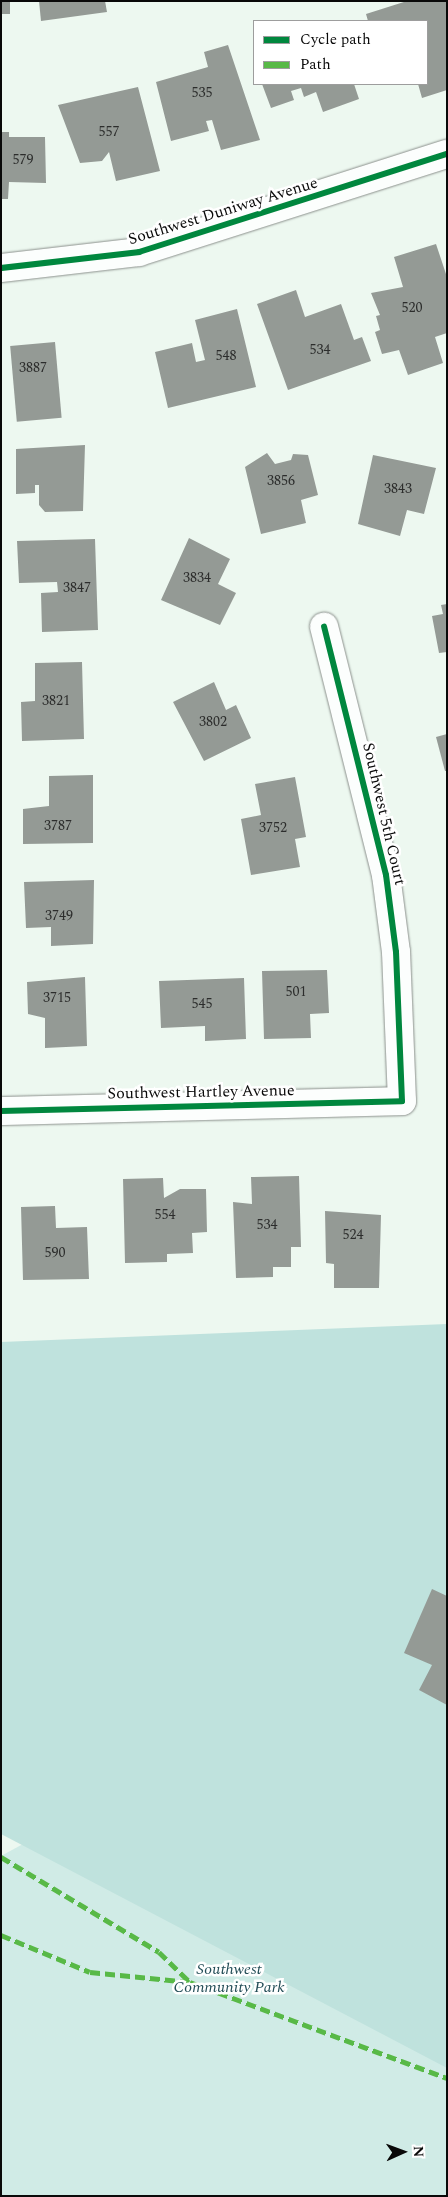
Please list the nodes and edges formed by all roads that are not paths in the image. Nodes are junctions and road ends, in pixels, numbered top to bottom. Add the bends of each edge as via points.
1 (447, 154) edge
2 (1, 268) edge
3 (324, 627) dead end
4 (402, 1101) joint
5 (1, 1111) edge

1 - 2 street, Southwest Duniway Avenue via 138,252
3 - 4 street, Southwest 5th Court via 386,875 396,952
4 - 5 street, Southwest Hartley Avenue

